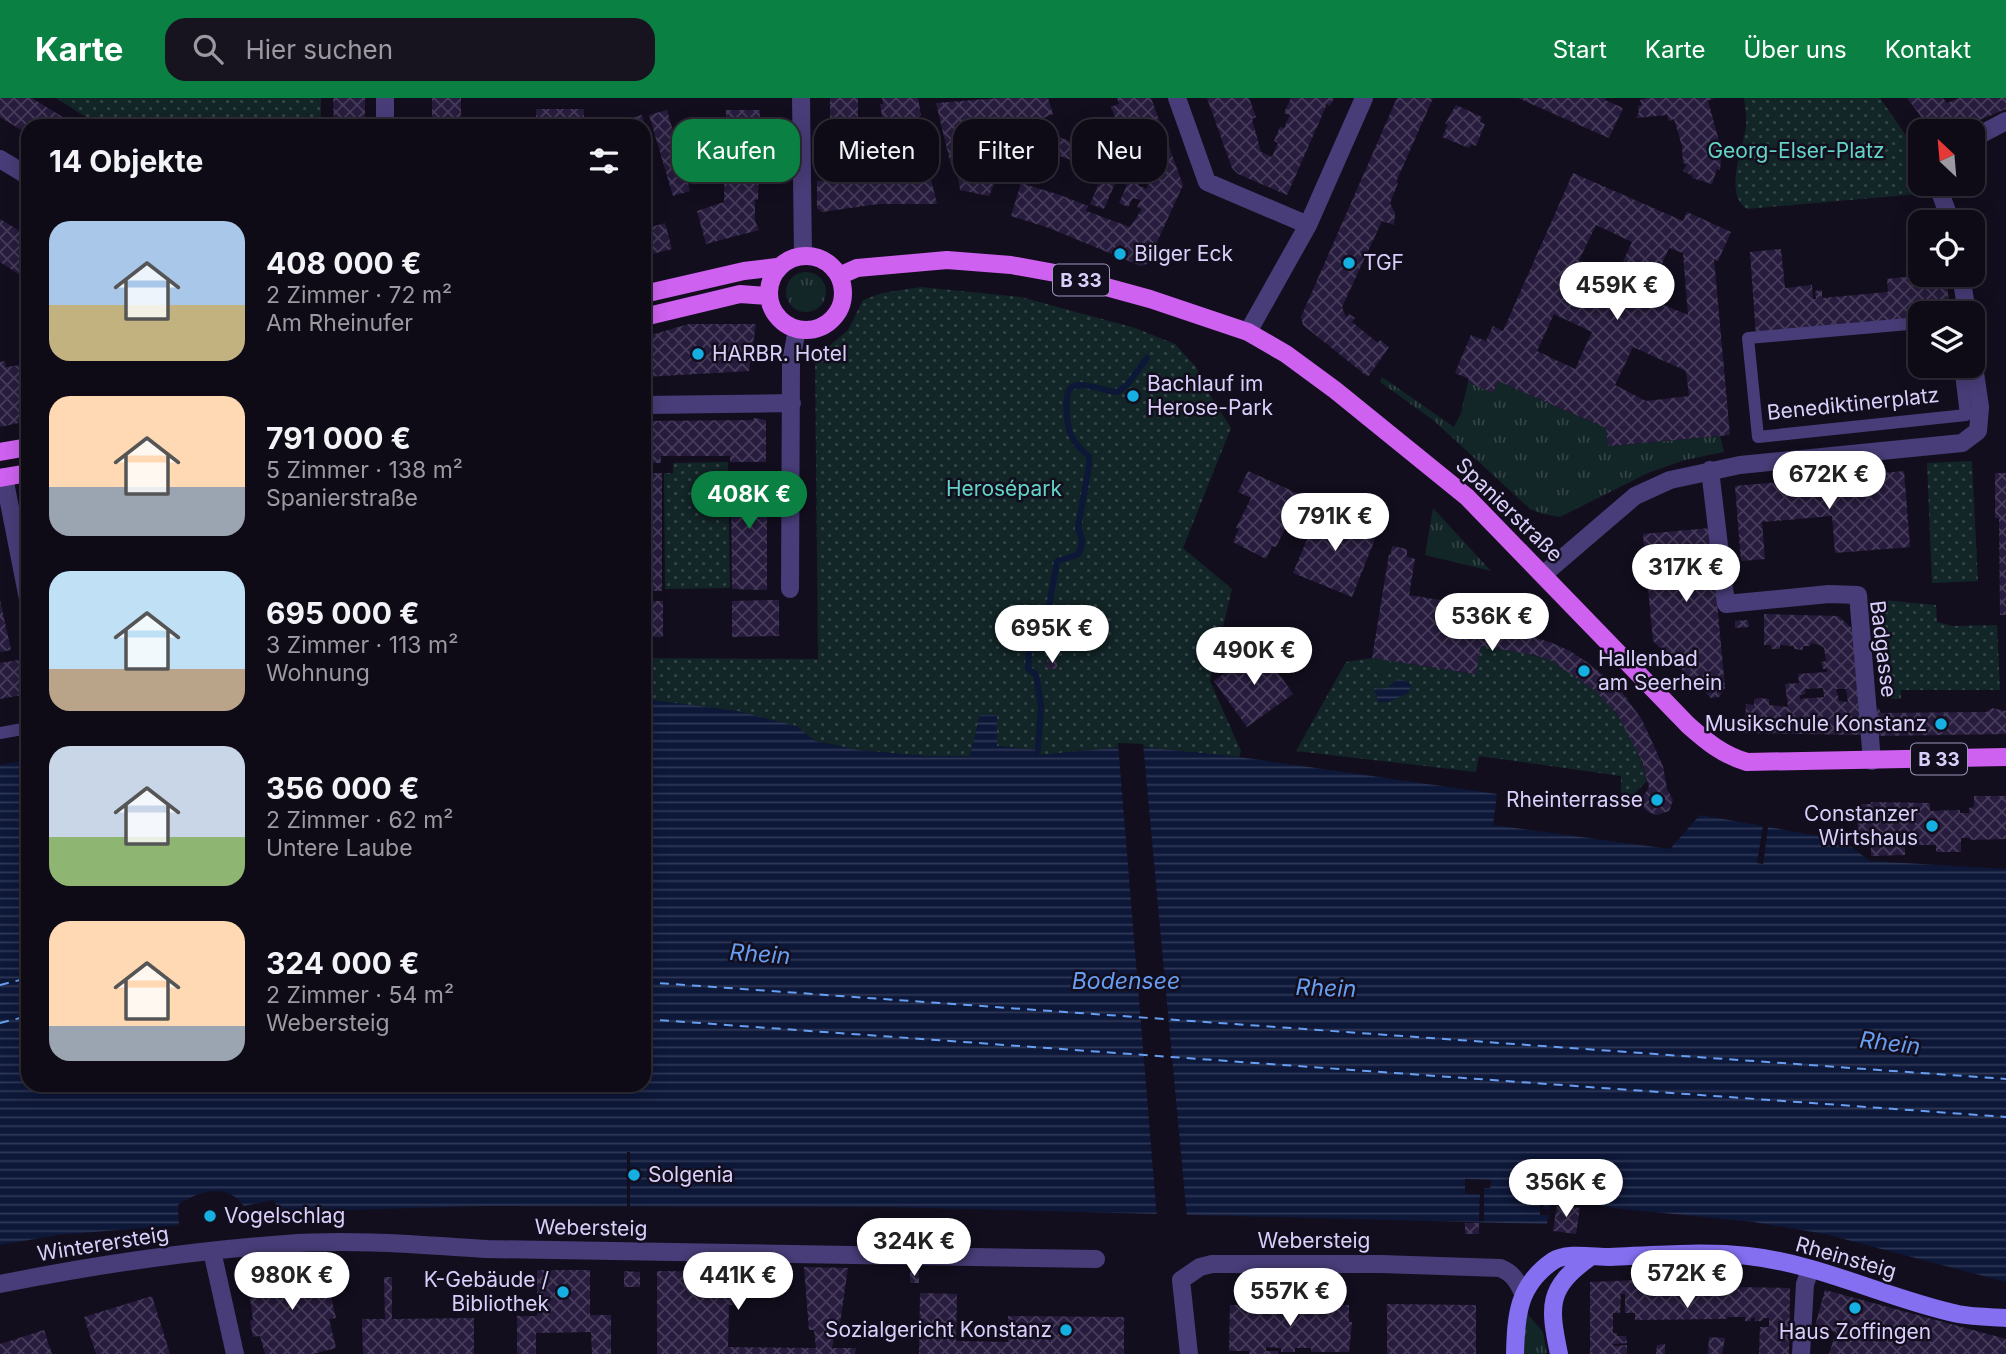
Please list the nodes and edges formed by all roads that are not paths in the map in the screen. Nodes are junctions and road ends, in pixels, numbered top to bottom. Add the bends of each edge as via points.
1 (385, 98) edge
2 (801, 98) edge
3 (1177, 98) edge
4 (1364, 98) edge
5 (385, 119) edge
6 (2006, 121) edge
7 (1985, 132) edge
8 (0, 159) edge
9 (21, 172) edge
10 (1308, 225) junction
11 (803, 255) junction
12 (777, 268) junction
13 (839, 276) junction
14 (651, 292) edge
15 (768, 296) junction
16 (651, 315) edge
17 (1908, 324) edge
18 (797, 329) junction
19 (1248, 332) junction
20 (1962, 378) edge
21 (1976, 378) edge
22 (792, 403) junction
23 (651, 405) edge
24 (21, 448) edge
25 (0, 452) edge
26 (1710, 470) junction
27 (21, 474) edge
28 (2, 477) edge
29 (21, 566) edge
30 (1544, 574) junction
31 (790, 589) dead end
32 (21, 729) edge
33 (0, 733) edge
34 (2006, 757) edge
35 (1872, 761) junction
36 (212, 1251) junction
37 (1589, 1258) junction
38 (1097, 1259) dead end
39 (1810, 1270) junction
40 (0, 1284) edge
41 (1523, 1293) junction
42 (2006, 1318) edge
43 (235, 1354) edge
44 (1189, 1354) edge
45 (1514, 1354) edge
46 (1559, 1354) edge
47 (1801, 1354) edge

1 - 5 street
2 - 11 street
3 - 10 street via 1207,182
4 - 10 street
6 - 7 street
8 - 9 street
10 - 19 street
11 - 12 main road
11 - 13 main road via 827,261
12 - 14 main road
12 - 15 main road
13 - 18 main road via 842,303 832,320 816,329
13 - 19 main road, B 33 via 857,268 947,260 1011,265 1162,303
15 - 16 main road via 740,294
15 - 18 main road via 780,321
17 - 20 street, Benediktinerplatz via 1748,338 1758,437 1966,415
18 - 22 street via 791,349
19 - 30 main road, Spanierstraße / B 33 via 1286,354 1380,425 1467,498
21 - 26 street via 1978,431 1962,443
22 - 23 street
22 - 31 street
24 - 25 main road
26 - 30 street via 1670,480 1636,496
26 - 35 street, Badgasse via 1726,604 1857,595
27 - 28 main road
28 - 29 street
30 - 35 main road, Spanierstraße / B 33 via 1688,725 1730,757 1747,762
32 - 33 street
34 - 35 main road, Spanierstraße / B 33
36 - 38 street, Webersteig via 287,1243 394,1243 487,1249
36 - 40 street, Winterersteig
36 - 43 street
37 - 39 main road, Rheinsteig via 1749,1256
37 - 41 main road, Rheinsteig via 1572,1255 1556,1259
37 - 46 main road via 1570,1272 1555,1296 1553,1318
39 - 42 main road, Rheinsteig via 1960,1314
39 - 47 street
41 - 44 street, Webersteig via 1509,1272 1500,1268 1212,1264 1181,1280
41 - 45 main road

